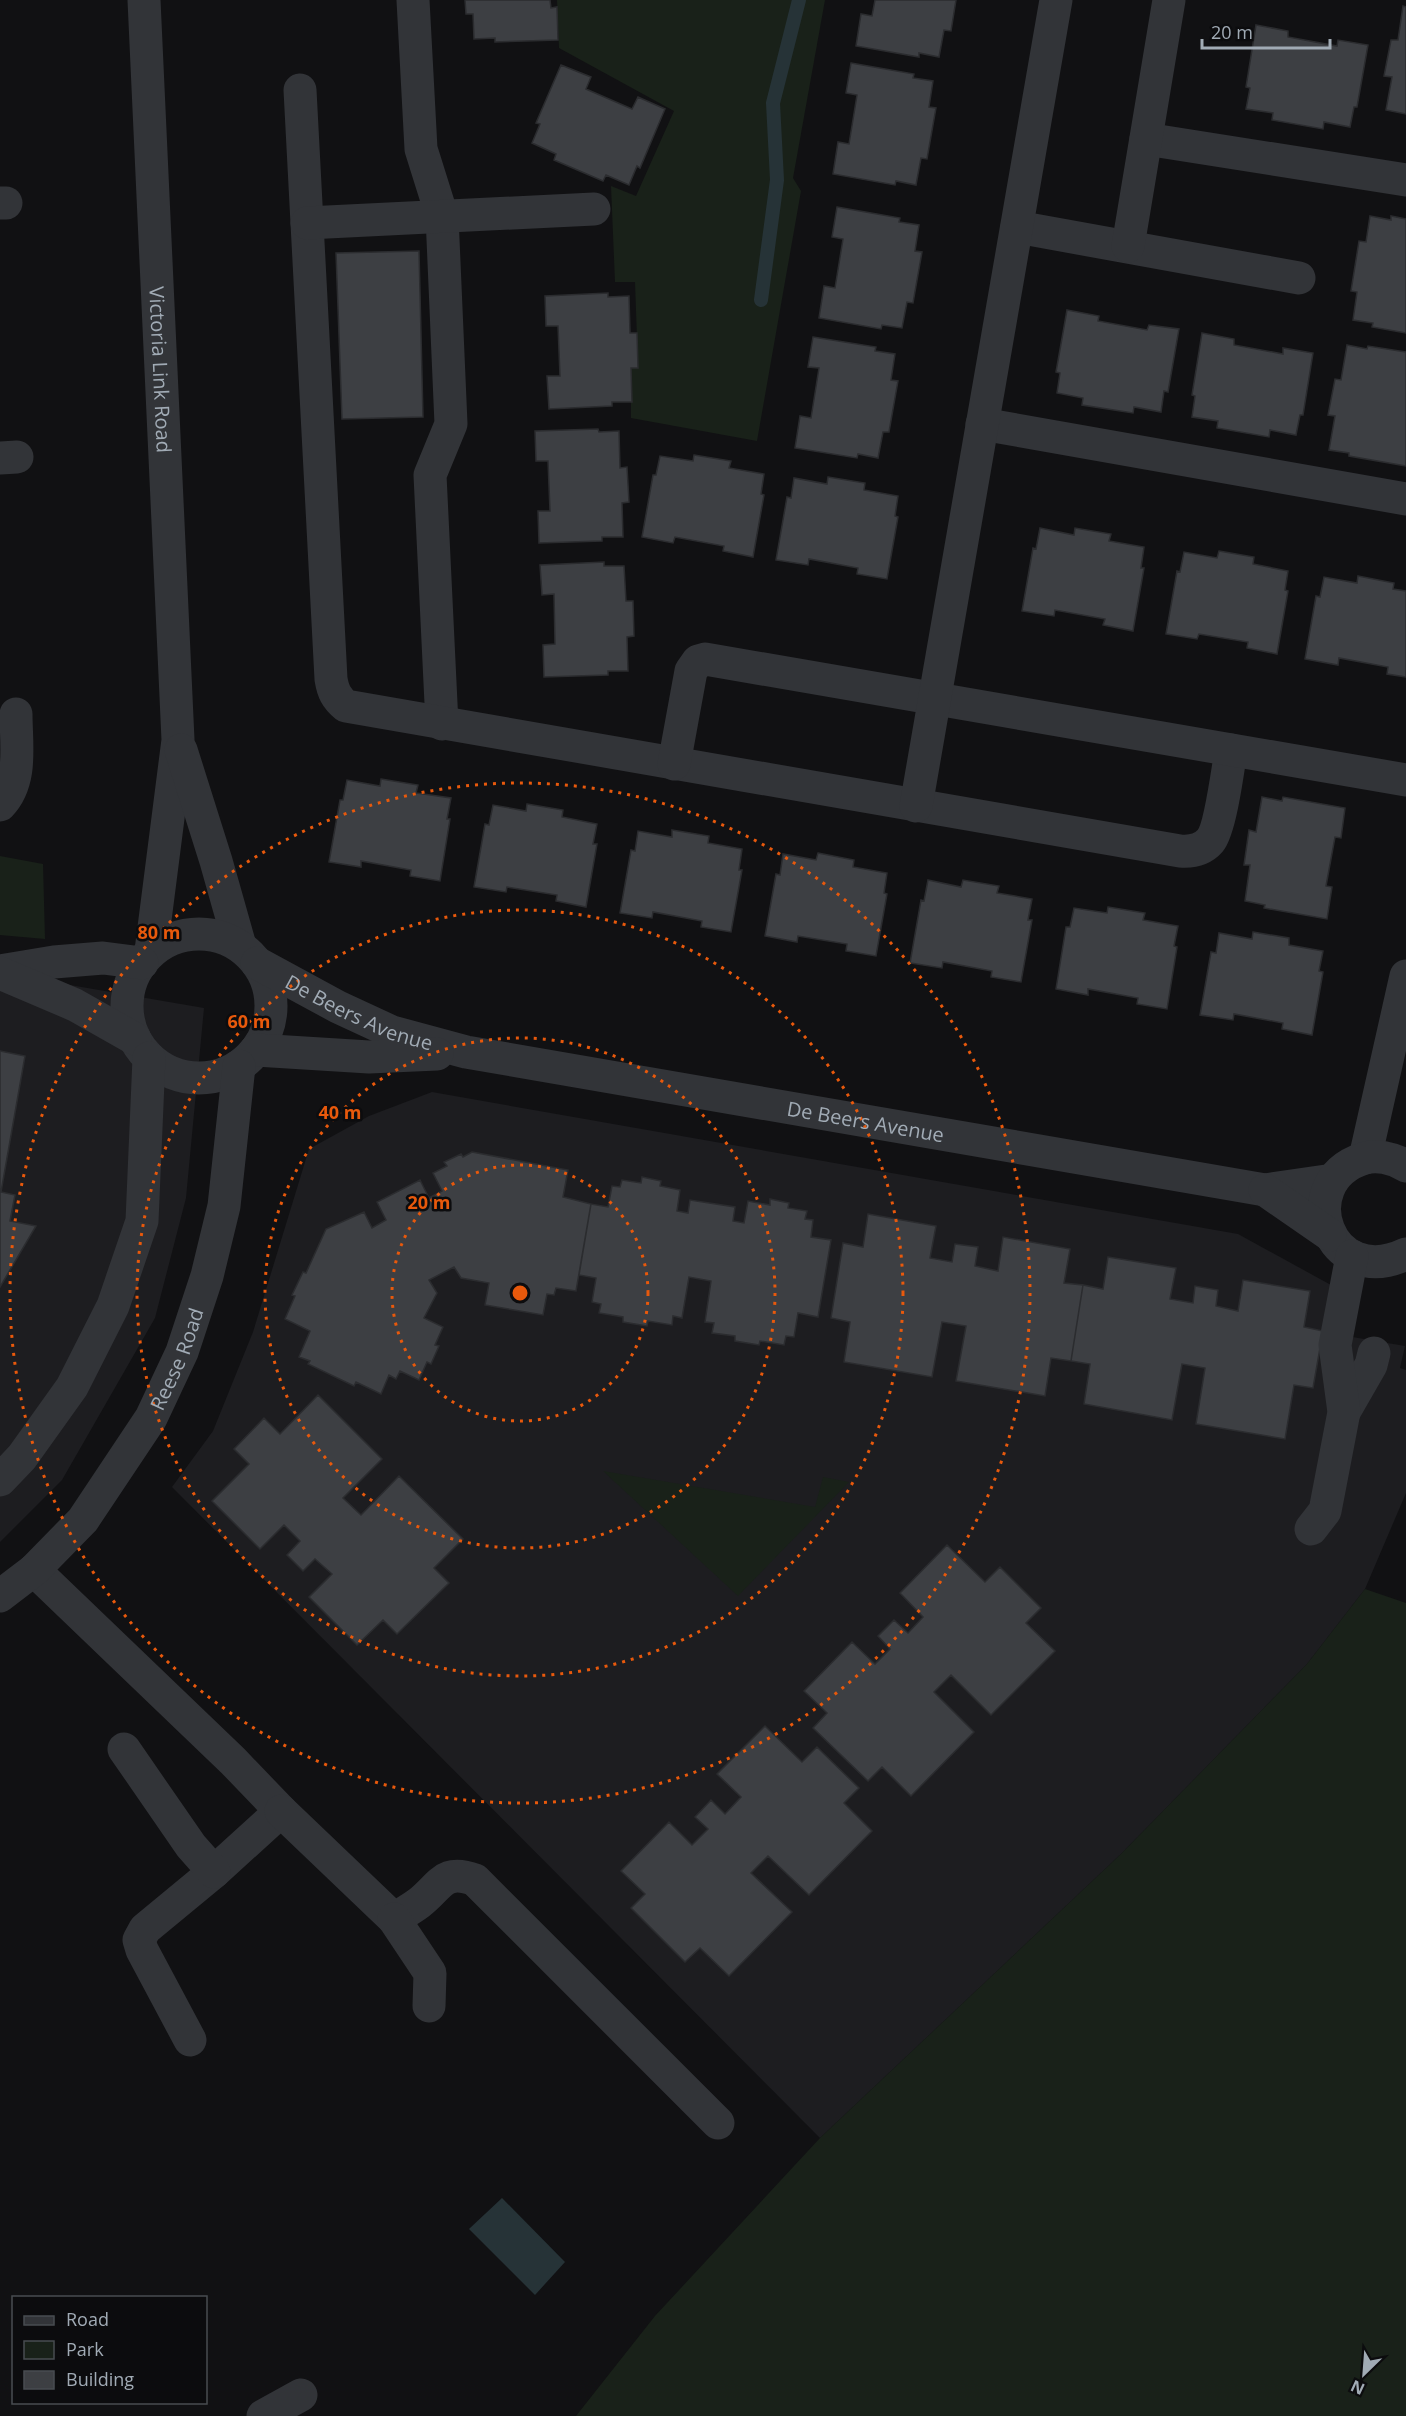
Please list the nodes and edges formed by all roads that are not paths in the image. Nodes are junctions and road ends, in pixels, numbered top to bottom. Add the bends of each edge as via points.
1 (144, 0) edge
2 (413, 0) edge
3 (1056, 0) edge
4 (1169, 0) edge
5 (300, 90) dead end
6 (1146, 139) junction
7 (1406, 180) edge
8 (594, 209) dead end
9 (442, 216) junction
10 (307, 223) junction
11 (1017, 227) junction
12 (1128, 246) junction
13 (1299, 278) dead end
14 (982, 424) junction
15 (1406, 499) edge
16 (935, 699) junction
17 (16, 714) dead end
18 (442, 724) junction
19 (178, 740) junction
20 (1231, 750) junction
21 (674, 764) junction
22 (1406, 780) edge
23 (0, 805) edge
24 (916, 806) junction
25 (249, 954) junction
26 (147, 957) junction
27 (0, 972) edge
28 (1406, 976) edge
29 (142, 1049) junction
30 (466, 1052) junction
31 (248, 1058) junction
32 (1395, 1080) edge
33 (1365, 1158) junction
34 (1406, 1166) edge
35 (1333, 1179) junction
36 (1265, 1190) junction
37 (1341, 1246) junction
38 (1406, 1254) edge
39 (1374, 1353) dead end
40 (1344, 1412) junction
41 (0, 1480) edge
42 (1311, 1529) dead end
43 (34, 1570) junction
44 (0, 1596) edge
45 (124, 1749) dead end
46 (281, 1811) junction
47 (214, 1872) junction
48 (394, 1919) junction
49 (429, 2006) dead end
50 (190, 2040) dead end
51 (718, 2123) dead end
52 (301, 2395) dead end
53 (263, 2416) edge

1 - 19 street, Victoria Link Road
2 - 9 street via 421,149
3 - 11 street
4 - 6 street
5 - 10 street
6 - 7 street
6 - 12 street
8 - 9 street
9 - 10 street
9 - 18 street via 451,424 430,475
10 - 18 street via 333,689 346,706
11 - 12 street
11 - 14 street
12 - 13 street
14 - 15 street
14 - 16 street
16 - 20 street
16 - 21 street via 705,658 691,671
16 - 24 street
17 - 23 street via 16,777
18 - 21 street
19 - 25 street, Victoria Link Road
19 - 26 street, Victoria Link Road
20 - 22 street
20 - 24 street via 1215,835 1201,849 1191,852
21 - 24 street
25 - 26 street via 219,936 195,934 172,938
25 - 30 street, De Beers Avenue via 338,1007 392,1032
25 - 31 street via 268,983 272,1007 268,1030
26 - 27 street via 54,962
26 - 29 street via 136,970 128,992 128,1016
27 - 29 street via 75,1005
28 - 32 street
29 - 31 street via 170,1072 193,1078 217,1076
29 - 41 street via 142,1221 113,1306 72,1387 22,1457
30 - 31 street, De Beers Avenue
30 - 36 street, De Beers Avenue
31 - 43 street, Reese Road via 224,1206 183,1352 151,1418 83,1520
32 - 33 street
33 - 34 street via 1389,1158
33 - 35 street via 1342,1169
35 - 36 street, De Beers Avenue
35 - 37 street via 1325,1197 1324,1217
36 - 37 street, De Beers Avenue
37 - 38 street via 1361,1260 1381,1263
37 - 40 street via 1335,1345
39 - 40 street
40 - 42 street via 1325,1511
43 - 44 street, Reese Road
43 - 46 street
45 - 47 street via 191,1846
46 - 47 street
46 - 48 street
47 - 50 street via 145,1929 140,1940
48 - 49 street via 430,1974
48 - 51 street via 419,1903 444,1879 459,1874 475,1880
52 - 53 street

